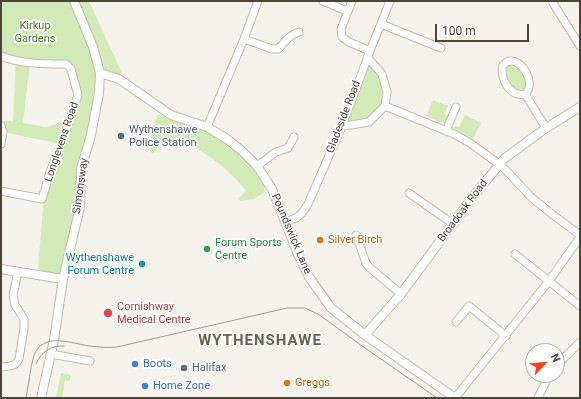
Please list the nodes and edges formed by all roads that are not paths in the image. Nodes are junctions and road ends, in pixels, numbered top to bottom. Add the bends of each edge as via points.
1 (74, 1) edge
2 (258, 1) edge
3 (324, 1) edge
4 (352, 1) edge
5 (390, 1) edge
6 (553, 3) dead end
7 (347, 11) junction
8 (381, 24) junction
9 (299, 32) dead end
10 (244, 39) junction
11 (580, 46) edge
12 (441, 48) dead end
13 (368, 54) junction
14 (1, 56) edge
15 (100, 73) junction
16 (525, 94) junction
17 (385, 106) junction
18 (456, 107) dead end
19 (580, 107) edge
20 (1, 126) edge
21 (342, 126) junction
22 (207, 127) junction
23 (546, 128) junction
24 (446, 131) junction
25 (294, 137) dead end
26 (1, 144) edge
27 (499, 165) junction
28 (257, 166) junction
29 (1, 191) edge
30 (409, 194) dead end
31 (285, 222) junction
32 (453, 224) junction
33 (356, 235) dead end
34 (580, 236) edge
35 (515, 254) dead end
36 (1, 269) edge
37 (18, 272) junction
38 (63, 279) junction
39 (549, 281) junction
40 (401, 294) junction
41 (580, 306) edge
42 (456, 322) dead end
43 (365, 335) junction
44 (506, 336) junction
45 (580, 342) edge
46 (51, 354) junction
47 (565, 357) edge
48 (90, 361) dead end
49 (1, 367) edge
50 (545, 383) edge
51 (42, 398) edge
52 (455, 398) edge
53 (538, 398) edge

1 - 15 street, Simonsway via 93,47
2 - 10 street
3 - 7 street
4 - 7 street
5 - 8 street, Gladeside Road
6 - 11 street
7 - 13 street via 341,29 342,36
8 - 12 street
8 - 13 street, Gladeside Road
9 - 10 street via 292,34 278,49
10 - 22 street
13 - 17 street via 382,74 387,92
13 - 21 street, Gladeside Road
14 - 29 street, Longlevens Road via 30,63 66,64 71,69 78,95 42,199
15 - 22 street, Poundswick Lane via 120,79 172,115
15 - 38 street, Simonsway via 96,108 81,169 80,207
16 - 16 street via 520,96 512,92 502,77 502,65 509,61 519,64 530,79 530,89
16 - 23 street
17 - 21 street via 369,122
17 - 24 street
18 - 24 street
19 - 23 street, Broadoak Road
20 - 26 street
21 - 31 street, Gladeside Road via 303,212 298,218
22 - 28 street, Poundswick Lane via 227,139
23 - 27 street, Broadoak Road
24 - 27 street via 470,143
25 - 28 street via 288,148 276,152
27 - 32 street, Broadoak Road
27 - 34 street via 531,197
28 - 31 street, Poundswick Lane via 272,189
30 - 32 street
31 - 43 street, Poundswick Lane via 298,254 316,287 331,308
32 - 40 street, Broadoak Road
33 - 40 street via 369,267
34 - 39 street
35 - 39 street
36 - 37 street
37 - 38 street
37 - 49 street via 13,295 15,305 24,319 19,359 14,366
38 - 46 street, Simonsway
39 - 41 street
39 - 44 street
40 - 43 street, Broadoak Road
42 - 44 street via 469,306
43 - 52 street, Poundswick Lane
44 - 52 street
45 - 47 street
46 - 48 street
46 - 51 street, Simonsway
50 - 53 street

